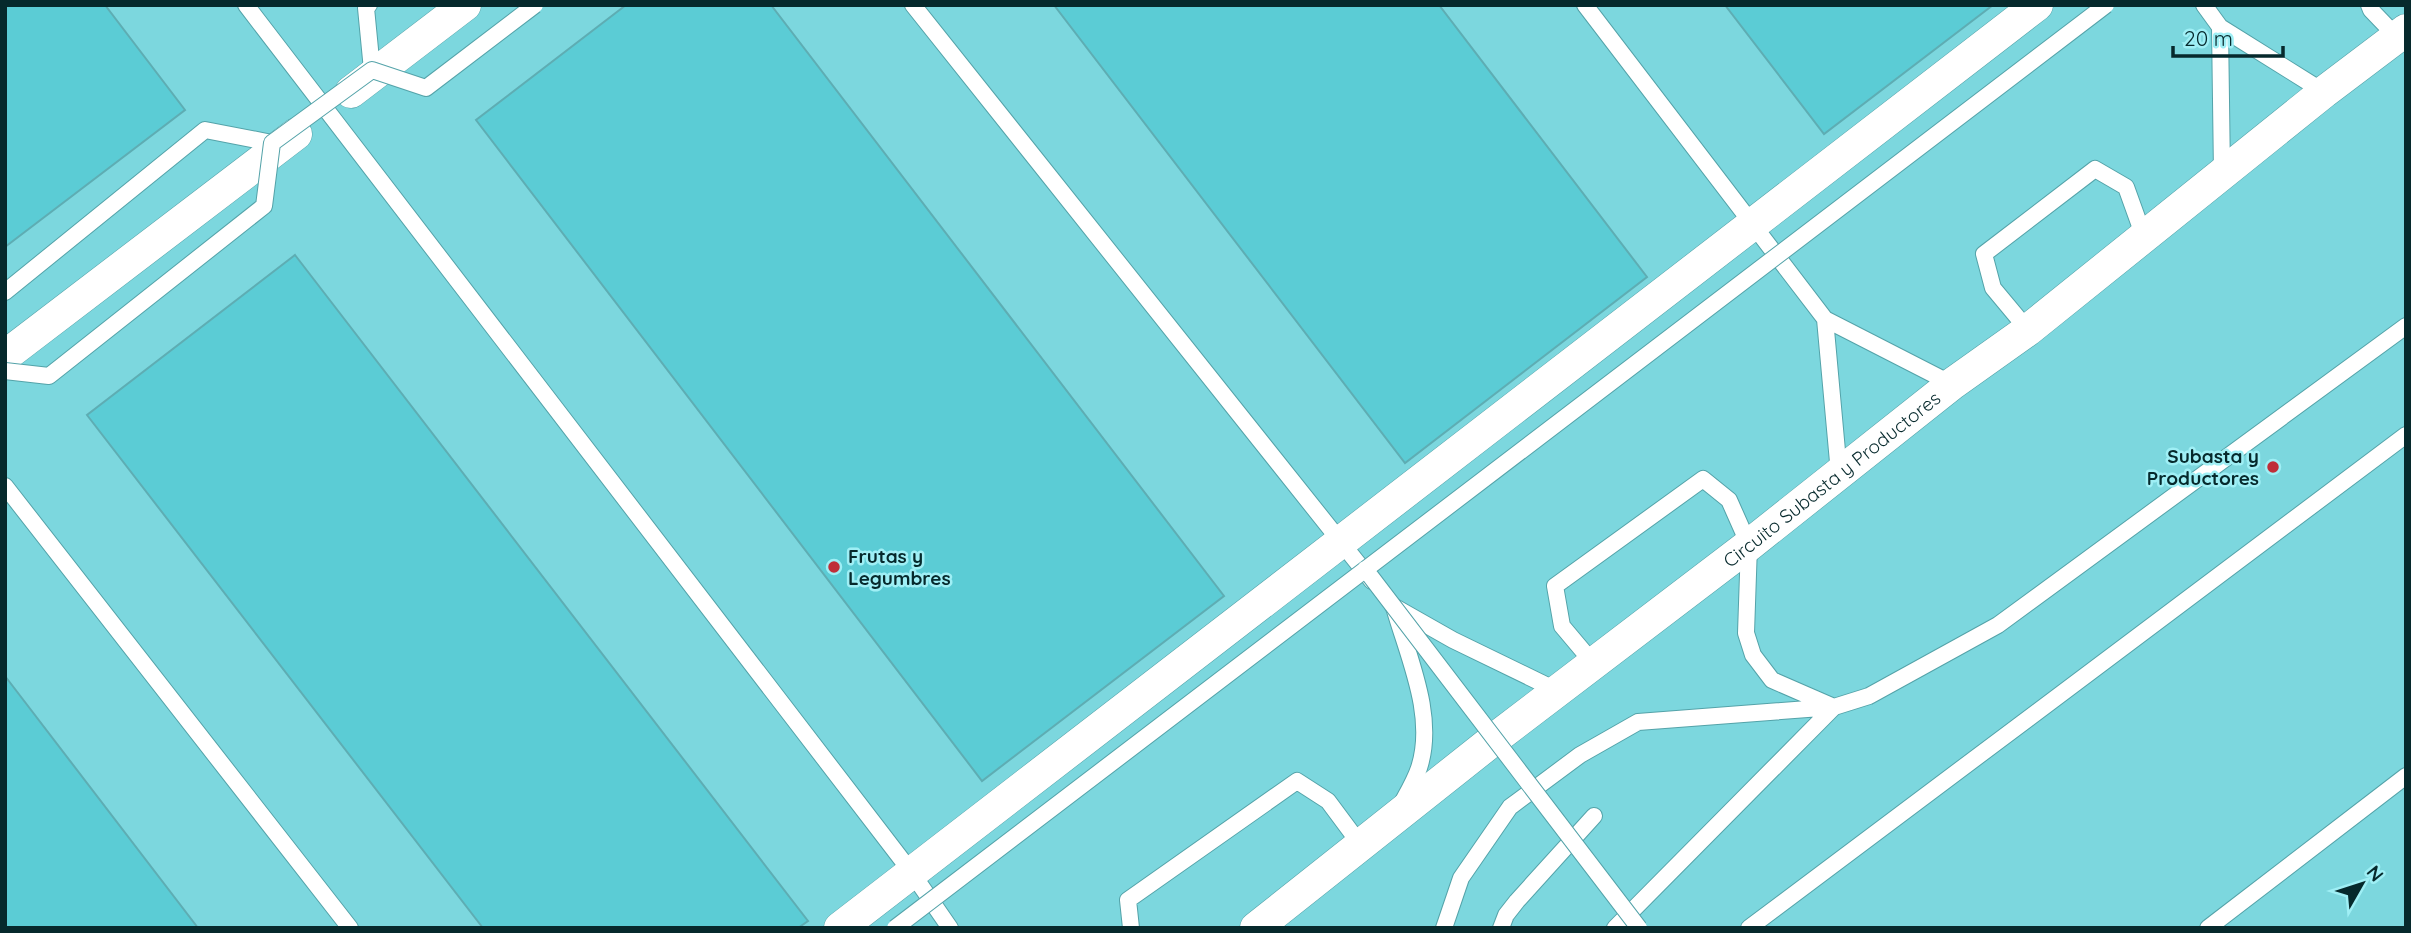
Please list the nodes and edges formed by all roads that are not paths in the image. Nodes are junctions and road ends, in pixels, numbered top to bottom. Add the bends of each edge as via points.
1 (246, 5) edge
2 (369, 5) edge
3 (465, 5) edge
4 (535, 5) edge
5 (913, 5) edge
6 (1585, 5) edge
7 (2037, 5) edge
8 (2106, 5) edge
9 (2204, 5) edge
10 (2369, 5) edge
11 (2220, 27) junction
12 (2401, 33) edge
13 (372, 70) junction
14 (2325, 92) junction
15 (326, 111) junction
16 (272, 143) junction
17 (2222, 174) junction
18 (1755, 224) junction
19 (2144, 237) junction
20 (5, 292) edge
21 (1825, 319) junction
22 (2406, 326) edge
23 (2028, 330) junction
24 (5, 356) edge
25 (5, 371) edge
26 (1952, 384) junction
27 (2406, 435) edge
28 (1839, 474) junction
29 (5, 486) edge
30 (1339, 543) junction
31 (1749, 545) junction
32 (1365, 569) junction
33 (1394, 607) junction
34 (1594, 664) junction
35 (1558, 691) junction
36 (1834, 707) junction
37 (2406, 776) edge
38 (1397, 815) junction
39 (1594, 816) dead end
40 (1360, 844) junction
41 (912, 873) junction
42 (350, 928) edge
43 (840, 928) edge
44 (895, 928) edge
45 (950, 928) edge
46 (1131, 928) edge
47 (1256, 928) edge
48 (1444, 928) edge
49 (1501, 928) edge
50 (1615, 928) edge
51 (1639, 928) edge
52 (1749, 928) edge
53 (2208, 928) edge

1 - 15 lane
2 - 13 lane
3 - 15 street
4 - 13 lane, bridge via 426,88
5 - 30 lane
6 - 18 lane
7 - 18 street
8 - 32 lane, bridge
9 - 11 lane
10 - 12 lane
11 - 14 lane
11 - 17 lane
12 - 14 street, Circuito Subasta y Productores
13 - 16 lane, bridge
14 - 17 street, Circuito Subasta y Productores
15 - 24 street
15 - 41 lane
16 - 20 lane via 205,130
16 - 25 lane, bridge via 264,206 49,376
17 - 19 street, Circuito Subasta y Productores
18 - 21 lane
18 - 30 street
19 - 23 street, Circuito Subasta y Productores
19 - 23 lane via 2126,187 2095,169 1984,254 1993,288
21 - 26 lane
21 - 28 lane
22 - 36 lane via 1998,625 1869,696
23 - 26 street, Circuito Subasta y Productores
26 - 28 street, Circuito Subasta y Productores
27 - 52 lane
28 - 31 street, Circuito Subasta y Productores
29 - 42 lane
30 - 33 lane
30 - 41 street
31 - 34 street, Circuito Subasta y Productores
31 - 34 lane via 1729,500 1703,479 1555,586 1562,626
31 - 36 lane via 1746,633 1753,655 1772,680
32 - 44 lane, bridge
32 - 51 lane, bridge
33 - 35 lane
33 - 38 lane via 1419,694 1424,730 1419,768
34 - 35 street, Circuito Subasta y Productores
35 - 38 street, Circuito Subasta y Productores
36 - 48 lane via 1638,722 1580,755 1510,807 1461,877
36 - 50 lane
37 - 53 lane
38 - 40 street, Circuito Subasta y Productores
39 - 49 lane via 1517,901
40 - 46 lane via 1328,802 1297,781 1128,900
40 - 47 street, Circuito Subasta y Productores
41 - 43 street
41 - 45 lane

